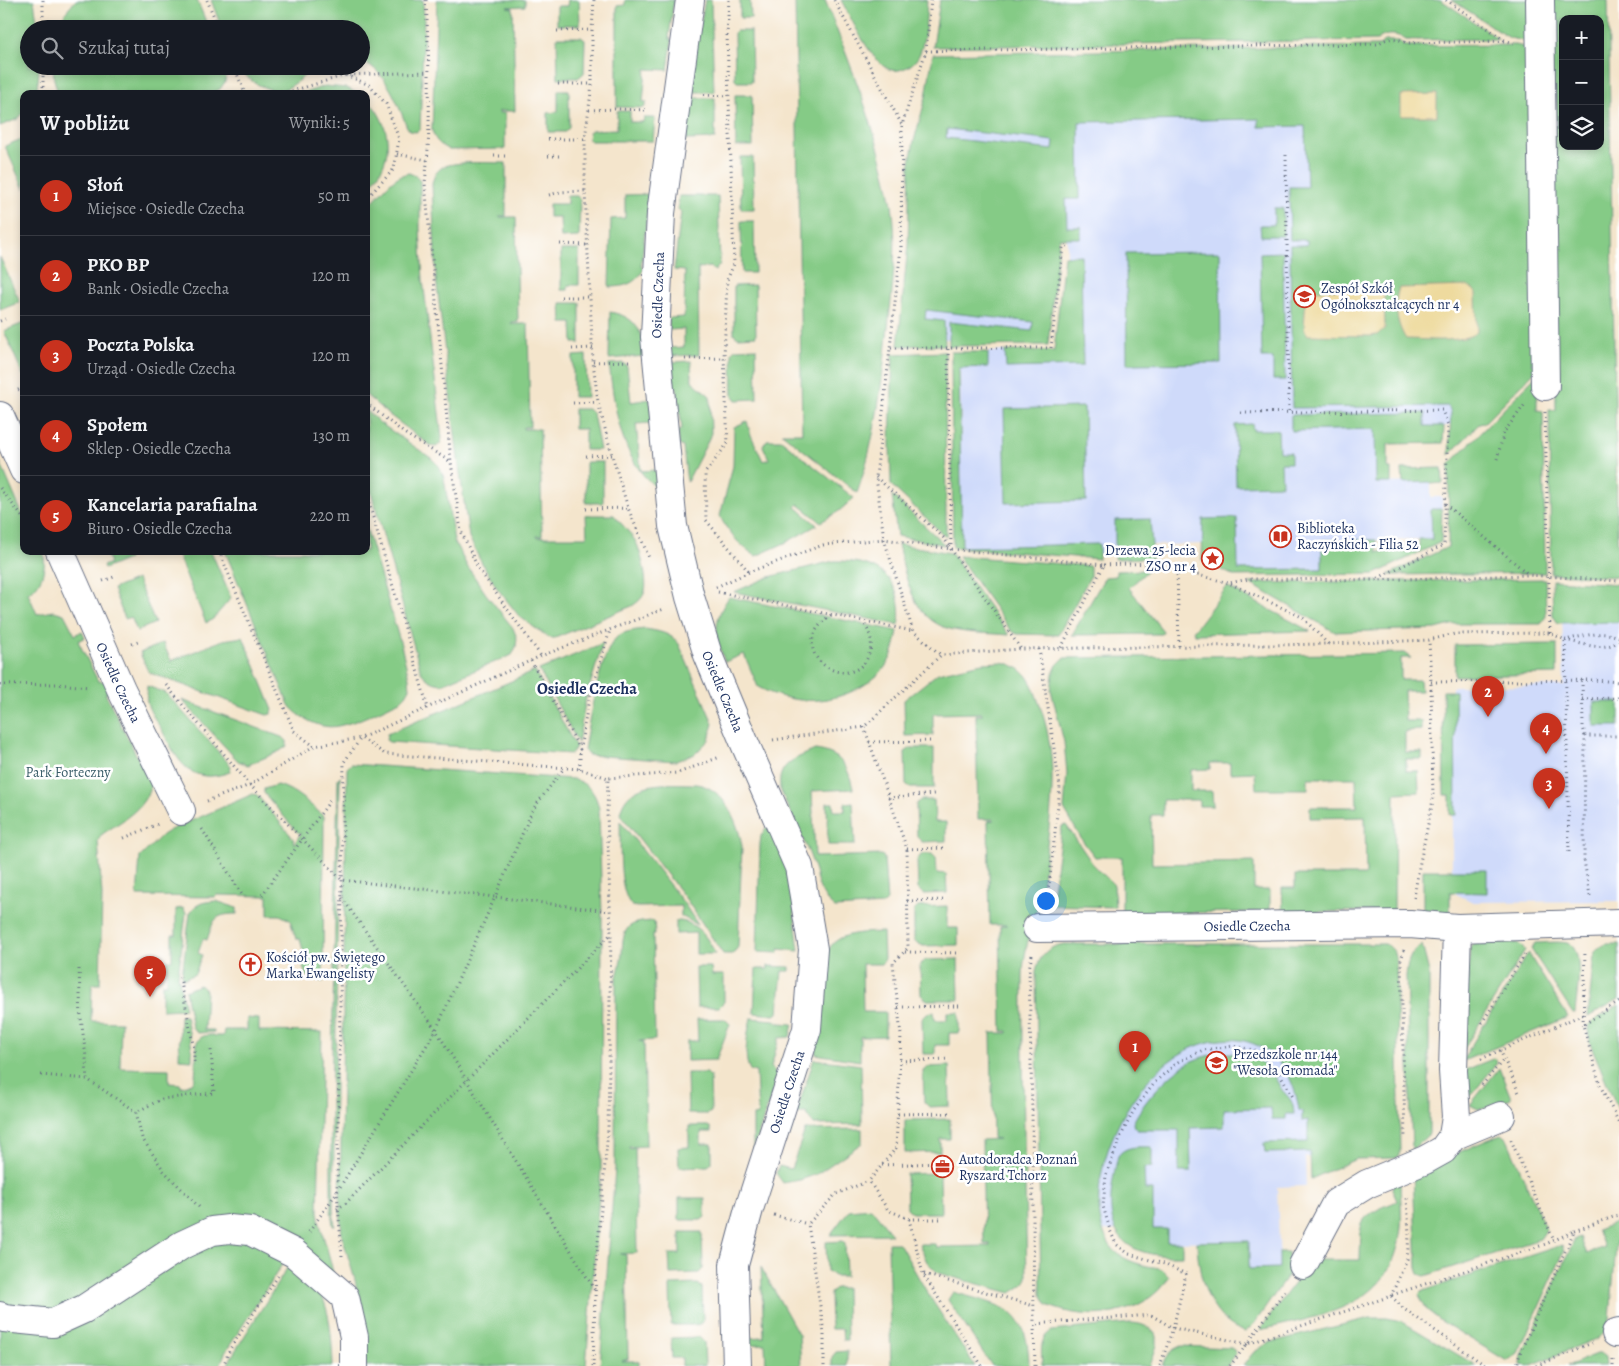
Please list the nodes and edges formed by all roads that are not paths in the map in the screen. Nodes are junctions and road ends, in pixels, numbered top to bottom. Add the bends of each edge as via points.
1 (690, 0) edge
2 (1540, 0) edge
3 (1545, 386) road end
4 (0, 416) edge
5 (20, 461) edge
6 (62, 555) edge
7 (185, 809) road end
8 (1619, 922) edge
9 (1037, 928) road end
10 (1457, 928) junction
11 (1501, 1116) road end
12 (1453, 1136) junction
13 (1303, 1265) road end
14 (0, 1316) edge
15 (354, 1366) edge
16 (737, 1366) edge

1 - 16 street, Osiedle Czecha via 662,213 655,337 673,526 699,594 708,654 798,867 813,948 807,1029 749,1208 734,1265
2 - 3 street
4 - 5 street
6 - 7 street, Osiedle Czecha via 121,689
8 - 10 street, Osiedle Czecha via 1589,914 1542,926
9 - 10 street, Osiedle Czecha via 1410,924
10 - 12 street via 1453,1071 1456,1117
11 - 12 street
12 - 13 street via 1443,1150 1367,1184 1336,1204
14 - 15 street via 53,1323 84,1309 182,1245 212,1231 250,1231 294,1253 345,1296 354,1338

